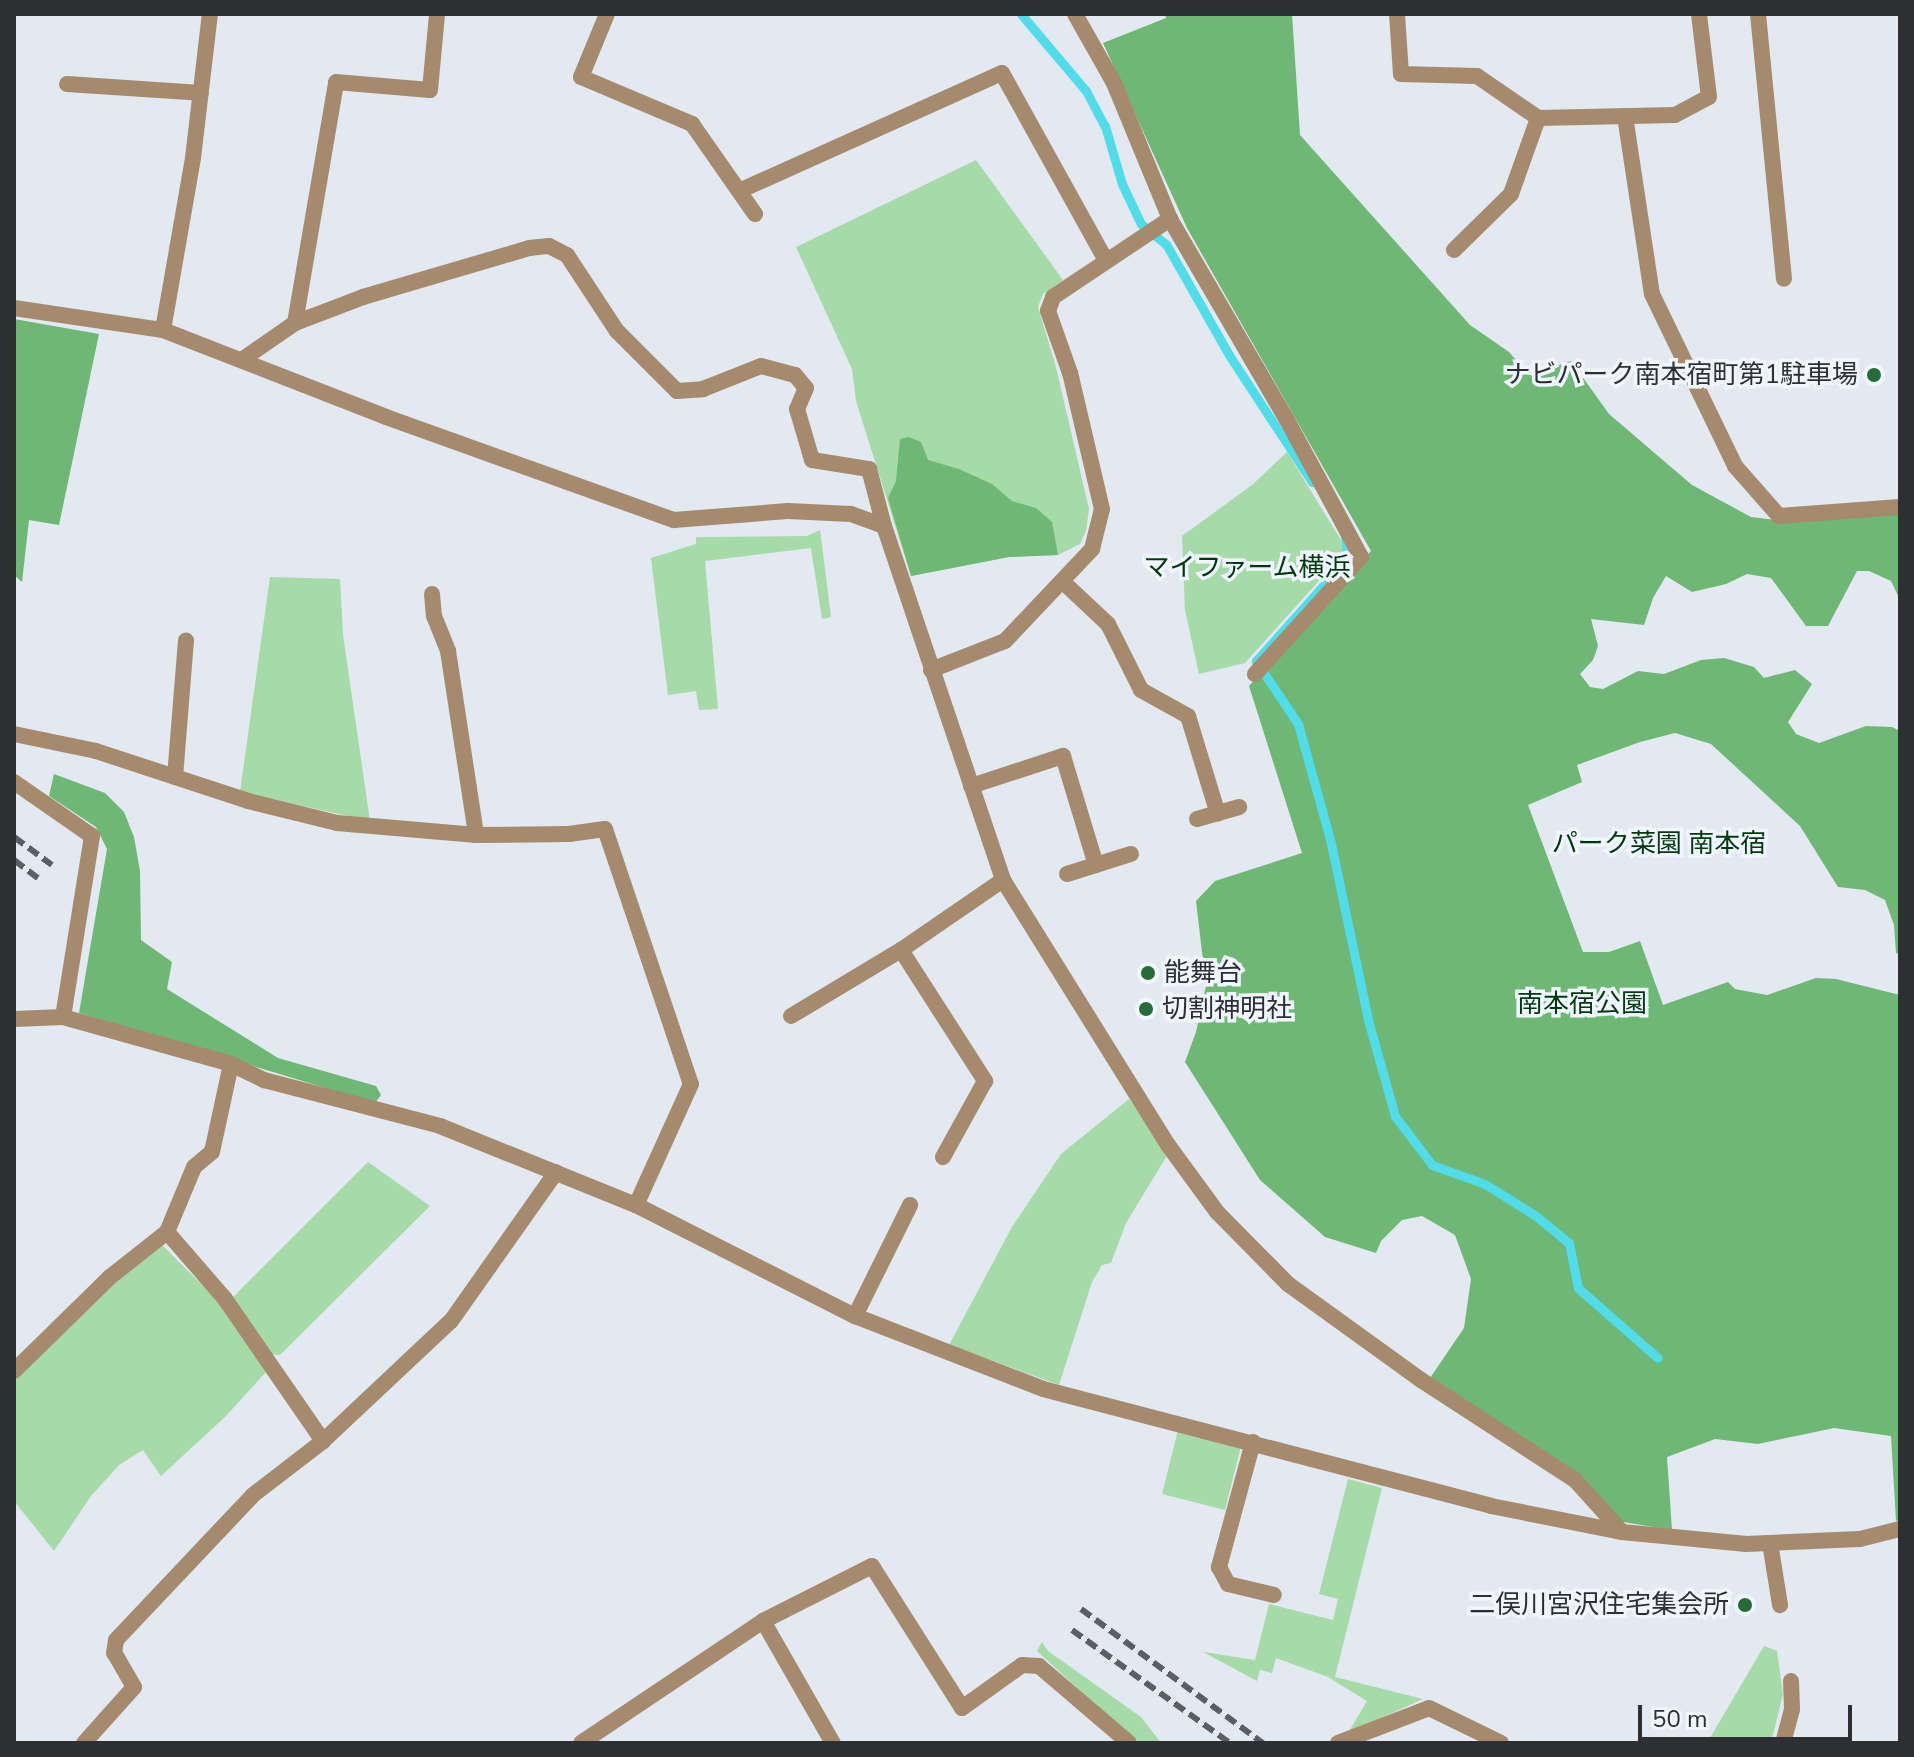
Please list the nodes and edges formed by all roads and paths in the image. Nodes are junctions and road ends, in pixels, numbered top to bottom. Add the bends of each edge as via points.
1 (210, 14) edge
2 (437, 14) edge
3 (607, 14) edge
4 (1075, 14) edge
5 (1397, 14) edge
6 (1699, 14) edge
7 (1758, 14) edge
8 (67, 84) dead end
9 (201, 93) junction
10 (1625, 116) junction
11 (1538, 118) junction
12 (739, 191) junction
13 (755, 214) dead end
14 (1170, 219) junction
15 (1454, 250) dead end
16 (1106, 261) junction
17 (1784, 279) dead end
18 (14, 308) edge
19 (295, 323) junction
20 (163, 330) junction
21 (243, 359) junction
22 (1900, 507) edge
23 (884, 526) junction
24 (1062, 581) junction
25 (432, 594) dead end
26 (186, 640) dead end
27 (931, 670) junction
28 (1255, 674) dead end
29 (14, 734) edge
30 (175, 777) junction
31 (14, 782) edge
32 (971, 786) junction
33 (1239, 807) dead end
34 (1218, 814) junction
35 (1197, 819) dead end
36 (476, 835) junction
37 (1131, 854) dead end
38 (1096, 865) junction
39 (1067, 874) dead end
40 (1003, 880) junction
41 (901, 950) junction
42 (791, 1016) dead end
43 (63, 1017) junction
44 (14, 1019) edge
45 (231, 1064) junction
46 (943, 1157) dead end
47 (556, 1172) junction
48 (636, 1205) junction
49 (910, 1205) dead end
50 (167, 1232) junction
51 (855, 1316) junction
52 (14, 1371) edge
53 (323, 1441) junction
54 (1253, 1442) junction
55 (1900, 1529) edge
56 (1622, 1532) junction
57 (1770, 1543) junction
58 (1274, 1595) dead end
59 (1780, 1605) dead end
60 (763, 1621) junction
61 (1791, 1681) dead end
62 (84, 1743) edge
63 (581, 1743) edge
64 (833, 1743) edge
65 (1129, 1743) edge
66 (1338, 1743) edge
67 (1501, 1743) edge
68 (1783, 1743) edge

1 - 9 street
2 - 19 street via 430,90 336,82
3 - 12 street via 581,77 692,124
4 - 14 street via 1114,83
5 - 11 street via 1401,74 1477,76
6 - 10 street via 1709,97 1675,115
7 - 17 street
8 - 9 street
9 - 20 street
10 - 11 street
10 - 22 street via 1652,294 1735,466 1779,516
11 - 15 street via 1511,194
12 - 13 street
12 - 16 street via 1002,73
14 - 16 street
14 - 28 street via 1361,557
16 - 24 street via 1053,297 1048,311 1070,373 1102,509 1092,549
18 - 20 street
19 - 21 street
19 - 23 street via 363,297 549,246 567,255 617,331 677,391 703,389 761,366 795,375 806,388 797,409 812,460 869,469
20 - 21 street
21 - 23 street via 386,417 674,520 788,511 851,514
23 - 27 street
24 - 27 street via 1005,641
24 - 34 street via 1108,624 1141,690 1188,716
25 - 36 street via 434,616 448,651
26 - 30 street
27 - 32 street
29 - 30 street via 96,751
30 - 36 street via 337,823
31 - 43 street via 92,836
32 - 38 street via 1063,756
32 - 40 street
33 - 34 street
34 - 35 street
36 - 48 street via 605,829 691,1084
37 - 38 street
38 - 39 street
40 - 41 street
40 - 56 street via 1144,1109 1217,1212 1288,1284 1421,1380 1575,1480
41 - 42 street
41 - 46 street via 985,1081
43 - 44 street
43 - 45 street
45 - 47 street via 264,1080 440,1126
45 - 50 street via 212,1152 194,1167
47 - 48 street
47 - 53 street via 451,1321
48 - 51 street
49 - 51 street
50 - 52 street via 110,1277
50 - 53 street via 225,1299
51 - 54 street via 1043,1389
53 - 62 street via 253,1495 116,1640 114,1653 134,1687
54 - 56 street via 1491,1506
54 - 58 street via 1219,1567 1228,1584
55 - 57 street via 1860,1539
56 - 57 street
57 - 59 street
60 - 63 street
60 - 64 street
60 - 65 street via 872,1566 962,1708 1022,1665 1039,1666
61 - 68 street via 1792,1709
66 - 67 street via 1429,1708

